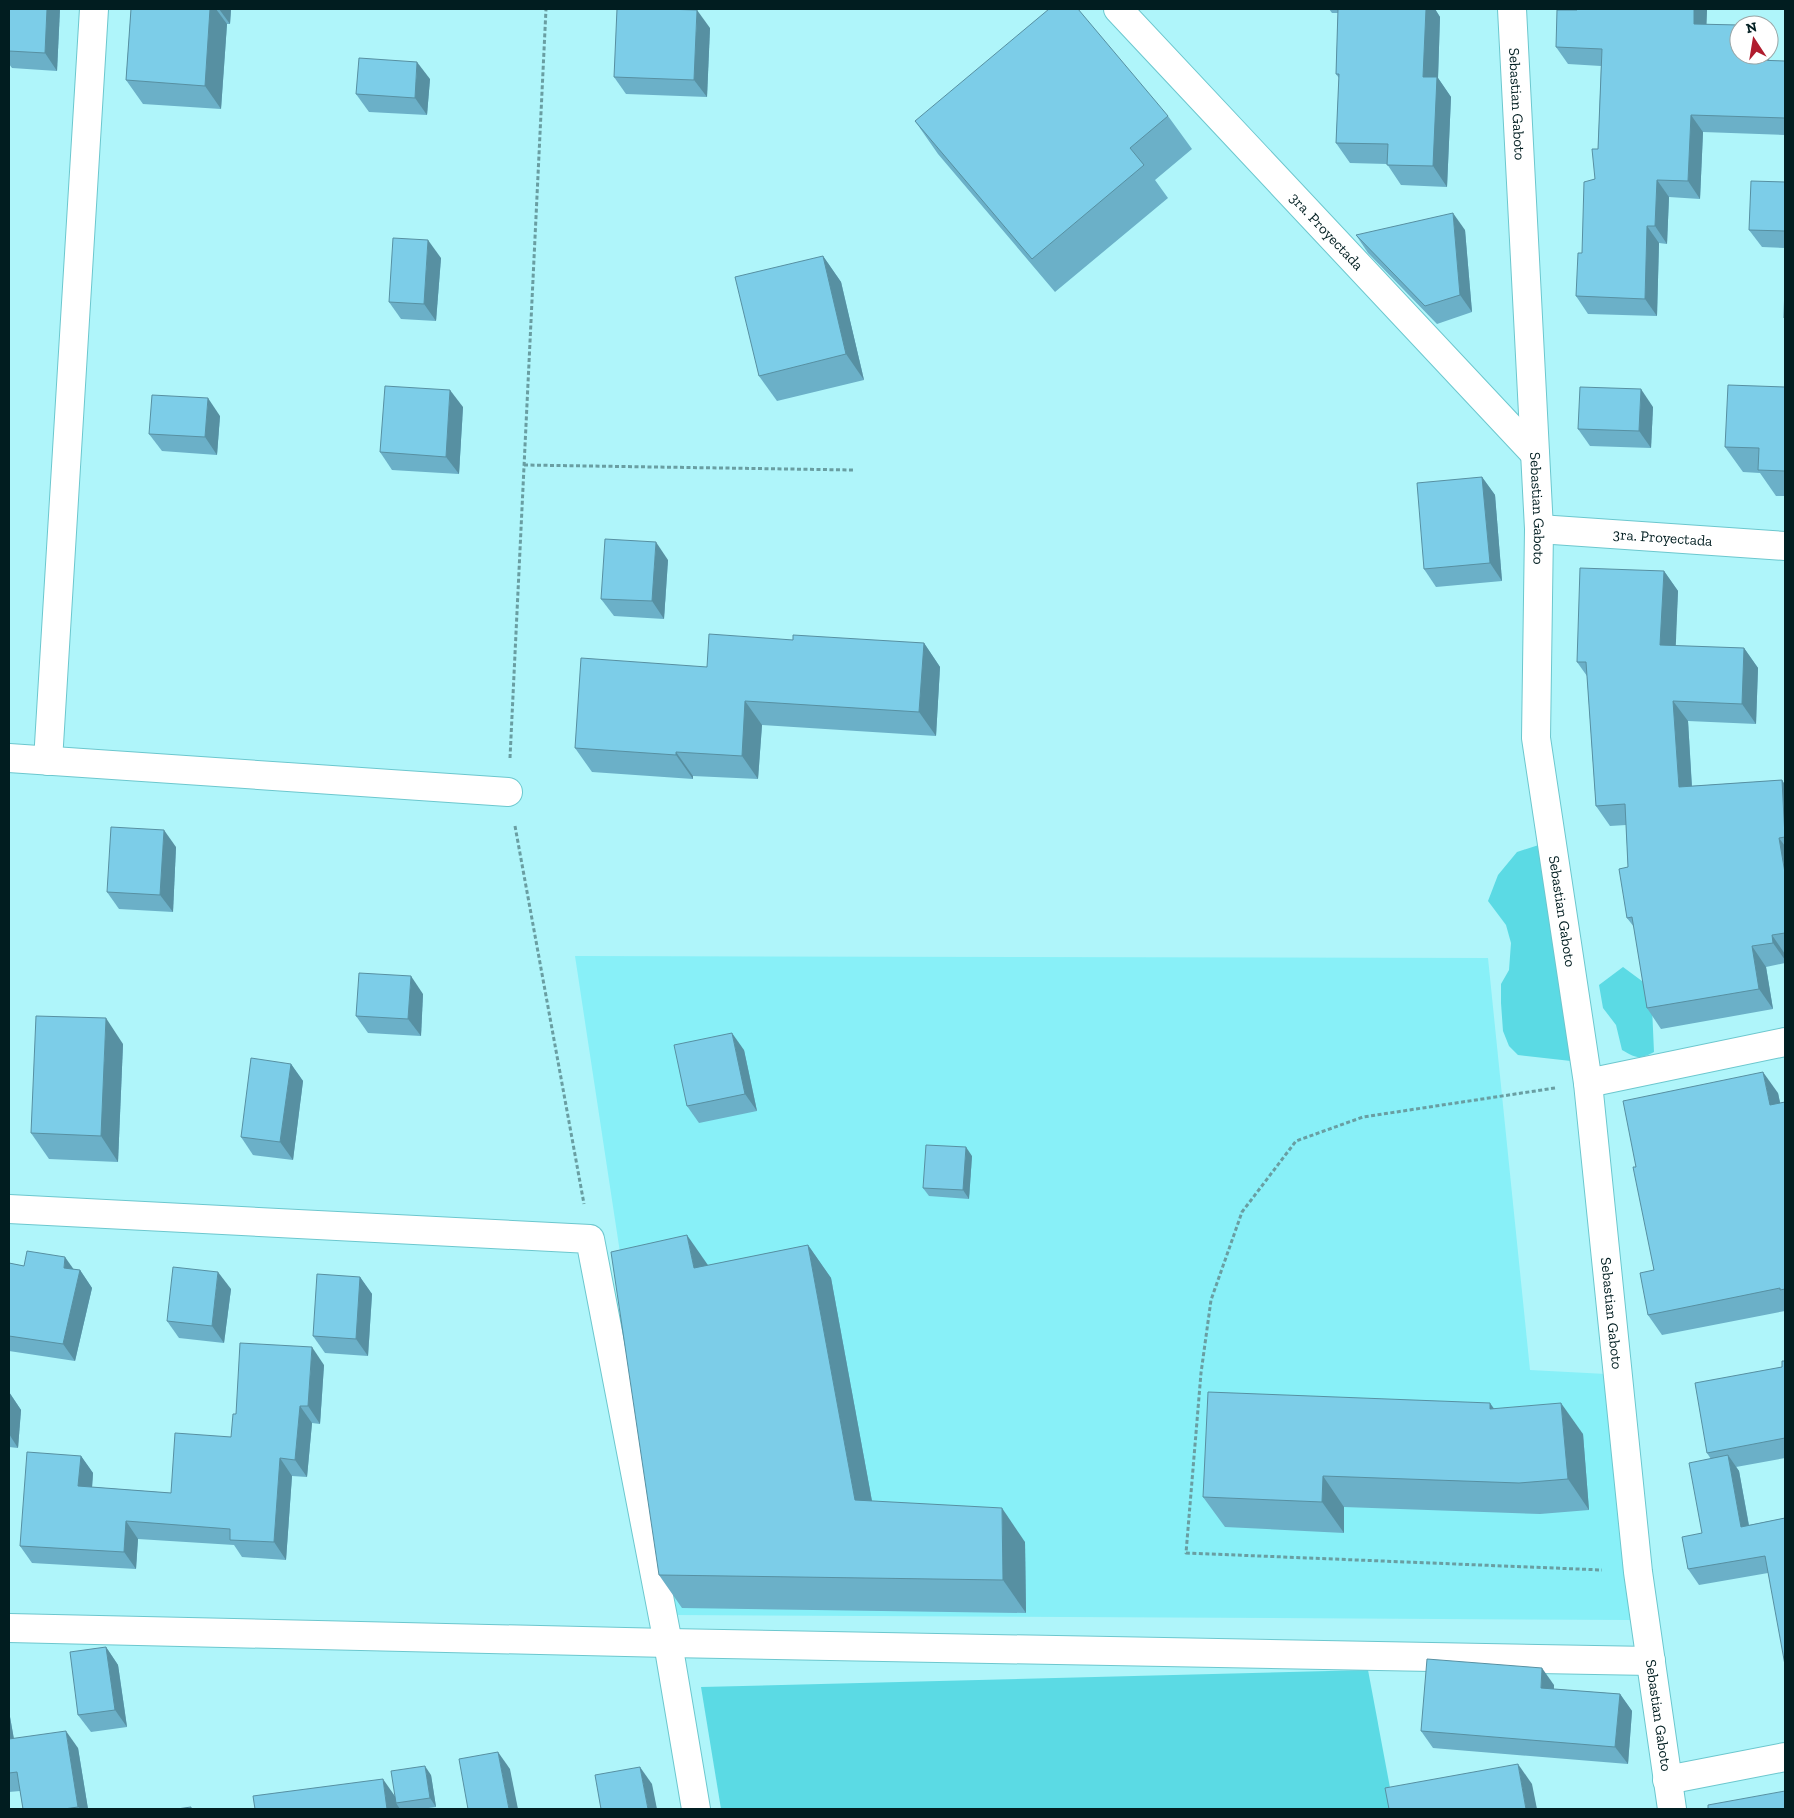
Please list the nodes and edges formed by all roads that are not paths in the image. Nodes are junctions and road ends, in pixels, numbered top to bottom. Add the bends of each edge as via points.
1 (94, 9) edge
2 (1118, 9) edge
3 (1512, 9) edge
4 (1536, 454) junction
5 (1539, 528) junction
6 (1785, 546) edge
7 (9, 758) edge
8 (48, 760) junction
9 (508, 792) road end
10 (1785, 1042) edge
11 (1588, 1083) junction
12 (9, 1209) edge
13 (9, 1628) edge
14 (668, 1643) junction
15 (1651, 1661) junction
16 (1785, 1757) edge
17 (1667, 1780) junction
18 (696, 1809) edge
19 (1672, 1809) edge

1 - 8 street
2 - 4 street, 3ra. Proyectada
3 - 4 street, Sebastian Gaboto
4 - 5 street, Sebastian Gaboto
5 - 6 street, 3ra. Proyectada
5 - 11 street, Sebastian Gaboto via 1536,738
7 - 8 street
8 - 9 street
10 - 11 street
11 - 15 street, Sebastian Gaboto via 1638,1572
12 - 14 street via 590,1239
13 - 14 street
14 - 15 street
14 - 18 street
15 - 17 street, Sebastian Gaboto
16 - 17 street
17 - 19 street, Sebastian Gaboto

